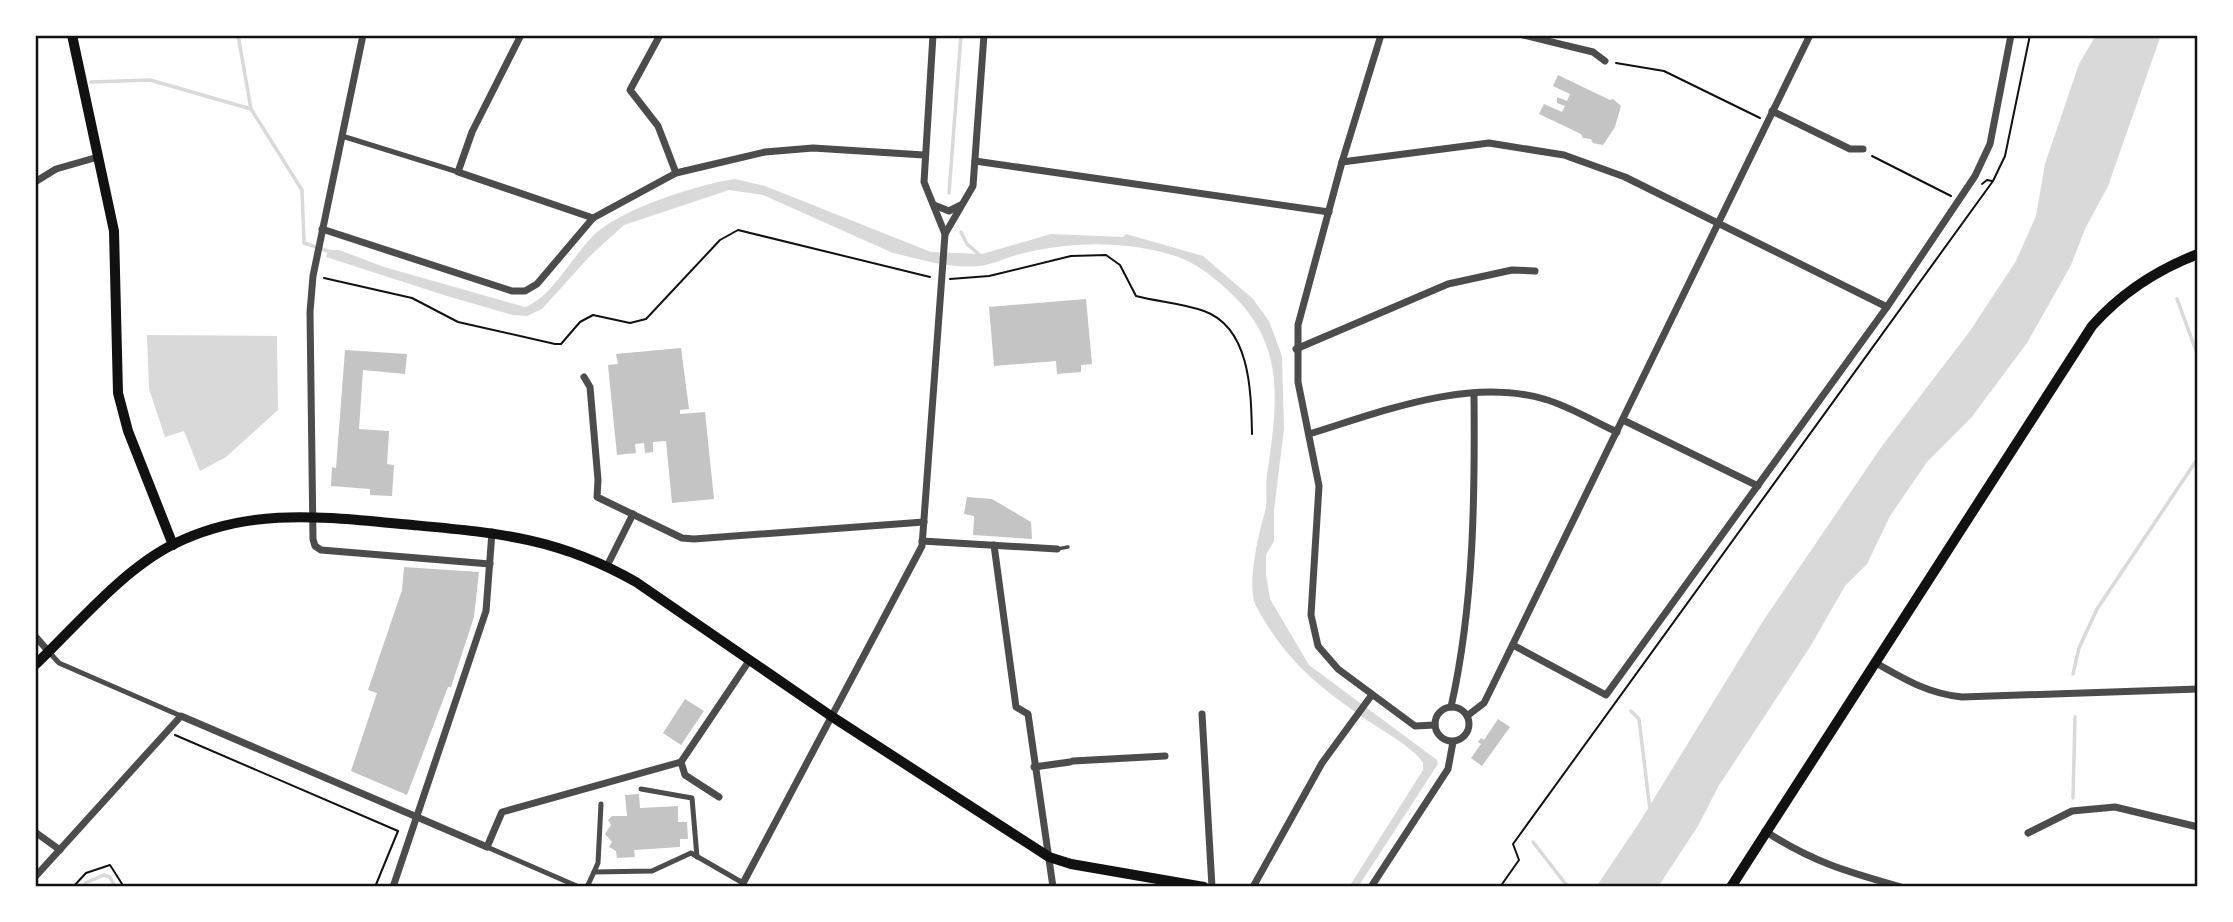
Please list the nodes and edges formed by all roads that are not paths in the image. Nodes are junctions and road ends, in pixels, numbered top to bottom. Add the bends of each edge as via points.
1 (72, 35) edge
2 (363, 35) edge
3 (521, 35) edge
4 (660, 35) edge
5 (933, 35) edge
6 (984, 35) edge
7 (1381, 35) edge
8 (1523, 35) edge
9 (1810, 35) edge
10 (2011, 35) edge
11 (1605, 61) road end
12 (1772, 111) junction
13 (342, 136) junction
14 (1863, 149) road end
15 (924, 155) junction
16 (98, 157) junction
17 (975, 161) junction
18 (1342, 162) junction
19 (458, 172) junction
20 (676, 173) junction
21 (35, 182) edge
22 (930, 202) junction
23 (962, 204) junction
24 (1329, 212) junction
25 (593, 218) junction
26 (1718, 222) junction
27 (322, 229) junction
28 (945, 234) junction
29 (2198, 254) edge
30 (1535, 271) dead end
31 (1887, 307) junction
32 (1296, 349) junction
33 (584, 377) dead end
34 (1474, 393) junction
35 (1623, 421) junction
36 (1616, 432) junction
37 (1309, 434) junction
38 (1758, 486) junction
39 (633, 514) junction
40 (312, 516) junction
41 (924, 522) junction
42 (492, 532) junction
43 (922, 541) junction
44 (173, 545) junction
45 (994, 545) junction
46 (1068, 547) dead end
47 (1057, 549) joint
48 (490, 564) junction
49 (607, 566) junction
50 (35, 636) edge
51 (1513, 645) junction
52 (49, 652) junction
53 (749, 661) junction
54 (1876, 663) junction
55 (35, 665) edge
56 (2198, 690) edge
57 (1371, 696) junction
58 (1451, 707) junction
59 (1202, 714) dead end
60 (181, 716) junction
61 (831, 716) junction
62 (1467, 716) junction
63 (1435, 726) junction
64 (1453, 741) junction
65 (1165, 756) dead end
66 (681, 762) junction
67 (1034, 767) junction
68 (640, 789) dead end
69 (719, 797) dead end
70 (601, 804) dead end
71 (417, 817) junction
72 (2198, 827) edge
73 (1765, 831) junction
74 (35, 832) edge
75 (2028, 833) dead end
76 (487, 847) junction
77 (60, 850) junction
78 (697, 857) junction
79 (1049, 857) junction
80 (594, 873) junction
81 (35, 877) edge
82 (742, 885) edge
83 (393, 887) edge
84 (579, 887) edge
85 (587, 887) edge
86 (1053, 887) edge
87 (1204, 887) edge
88 (1212, 887) edge
89 (1252, 887) edge
90 (1371, 887) edge
91 (1731, 887) edge
92 (1901, 887) edge

1 - 16 main road
2 - 13 street
3 - 19 street via 472,132
4 - 20 street via 630,90 658,125
5 - 15 street
6 - 17 street
7 - 18 street
8 - 11 street via 1593,52
9 - 12 street
10 - 31 street via 1984,163
12 - 14 street via 1850,149
12 - 26 street
13 - 19 street
13 - 27 street
15 - 20 street via 813,148 765,152
15 - 22 street
16 - 21 street via 56,169
16 - 44 main road via 117,260 118,393 128,431
17 - 23 street via 973,186
17 - 24 street
18 - 24 street
18 - 26 street via 1489,143 1538,149 1594,164
19 - 25 street
20 - 25 street
22 - 23 street via 948,211
22 - 28 street
23 - 28 street
24 - 32 street
25 - 27 street via 537,284 512,291
26 - 31 street
26 - 35 street
27 - 40 street via 310,312
28 - 41 street
29 - 54 main road via 2138,283 2092,326
30 - 32 street via 1512,270 1448,284
31 - 38 street
32 - 37 street
33 - 39 street via 590,387 597,497
34 - 36 street via 1541,398
34 - 37 street via 1395,408
34 - 58 street via 1475,494 1459,670
35 - 36 street
35 - 38 street
36 - 51 street
37 - 57 street via 1319,486 1312,631 1326,657
38 - 51 street via 1606,695
39 - 41 street via 694,540
39 - 49 street
40 - 42 main road
40 - 44 main road via 249,520
40 - 48 street via 314,546 321,550
41 - 43 street
42 - 48 street
42 - 49 main road via 565,548
43 - 45 street
43 - 61 street
44 - 52 main road via 137,569
45 - 47 street
45 - 67 street via 1016,707 1028,715
46 - 47 lane
48 - 71 street via 486,611
49 - 53 main road
50 - 52 street
51 - 62 street via 1483,703
52 - 55 main road
52 - 60 street via 60,663
53 - 61 main road
53 - 66 street
54 - 56 street via 1917,686 1962,697
54 - 73 main road
57 - 63 street via 1415,726
57 - 89 street via 1310,784
58 - 62 street
58 - 63 street via 1439,713
59 - 88 street
60 - 71 street
60 - 77 street
61 - 79 main road
61 - 82 street
62 - 64 street via 1466,734
63 - 64 street via 1442,738
64 - 90 street via 1447,769
65 - 67 street
66 - 69 street via 685,775
66 - 76 street via 502,812
67 - 79 street
68 - 78 street via 692,799
70 - 80 street
71 - 76 street
71 - 83 street
72 - 75 street via 2115,807 2072,811
73 - 91 main road
73 - 92 street via 1826,866
74 - 77 street
76 - 84 street
77 - 81 street
78 - 80 street via 691,853 652,871
78 - 82 street
79 - 86 street
79 - 87 main road
80 - 85 street

